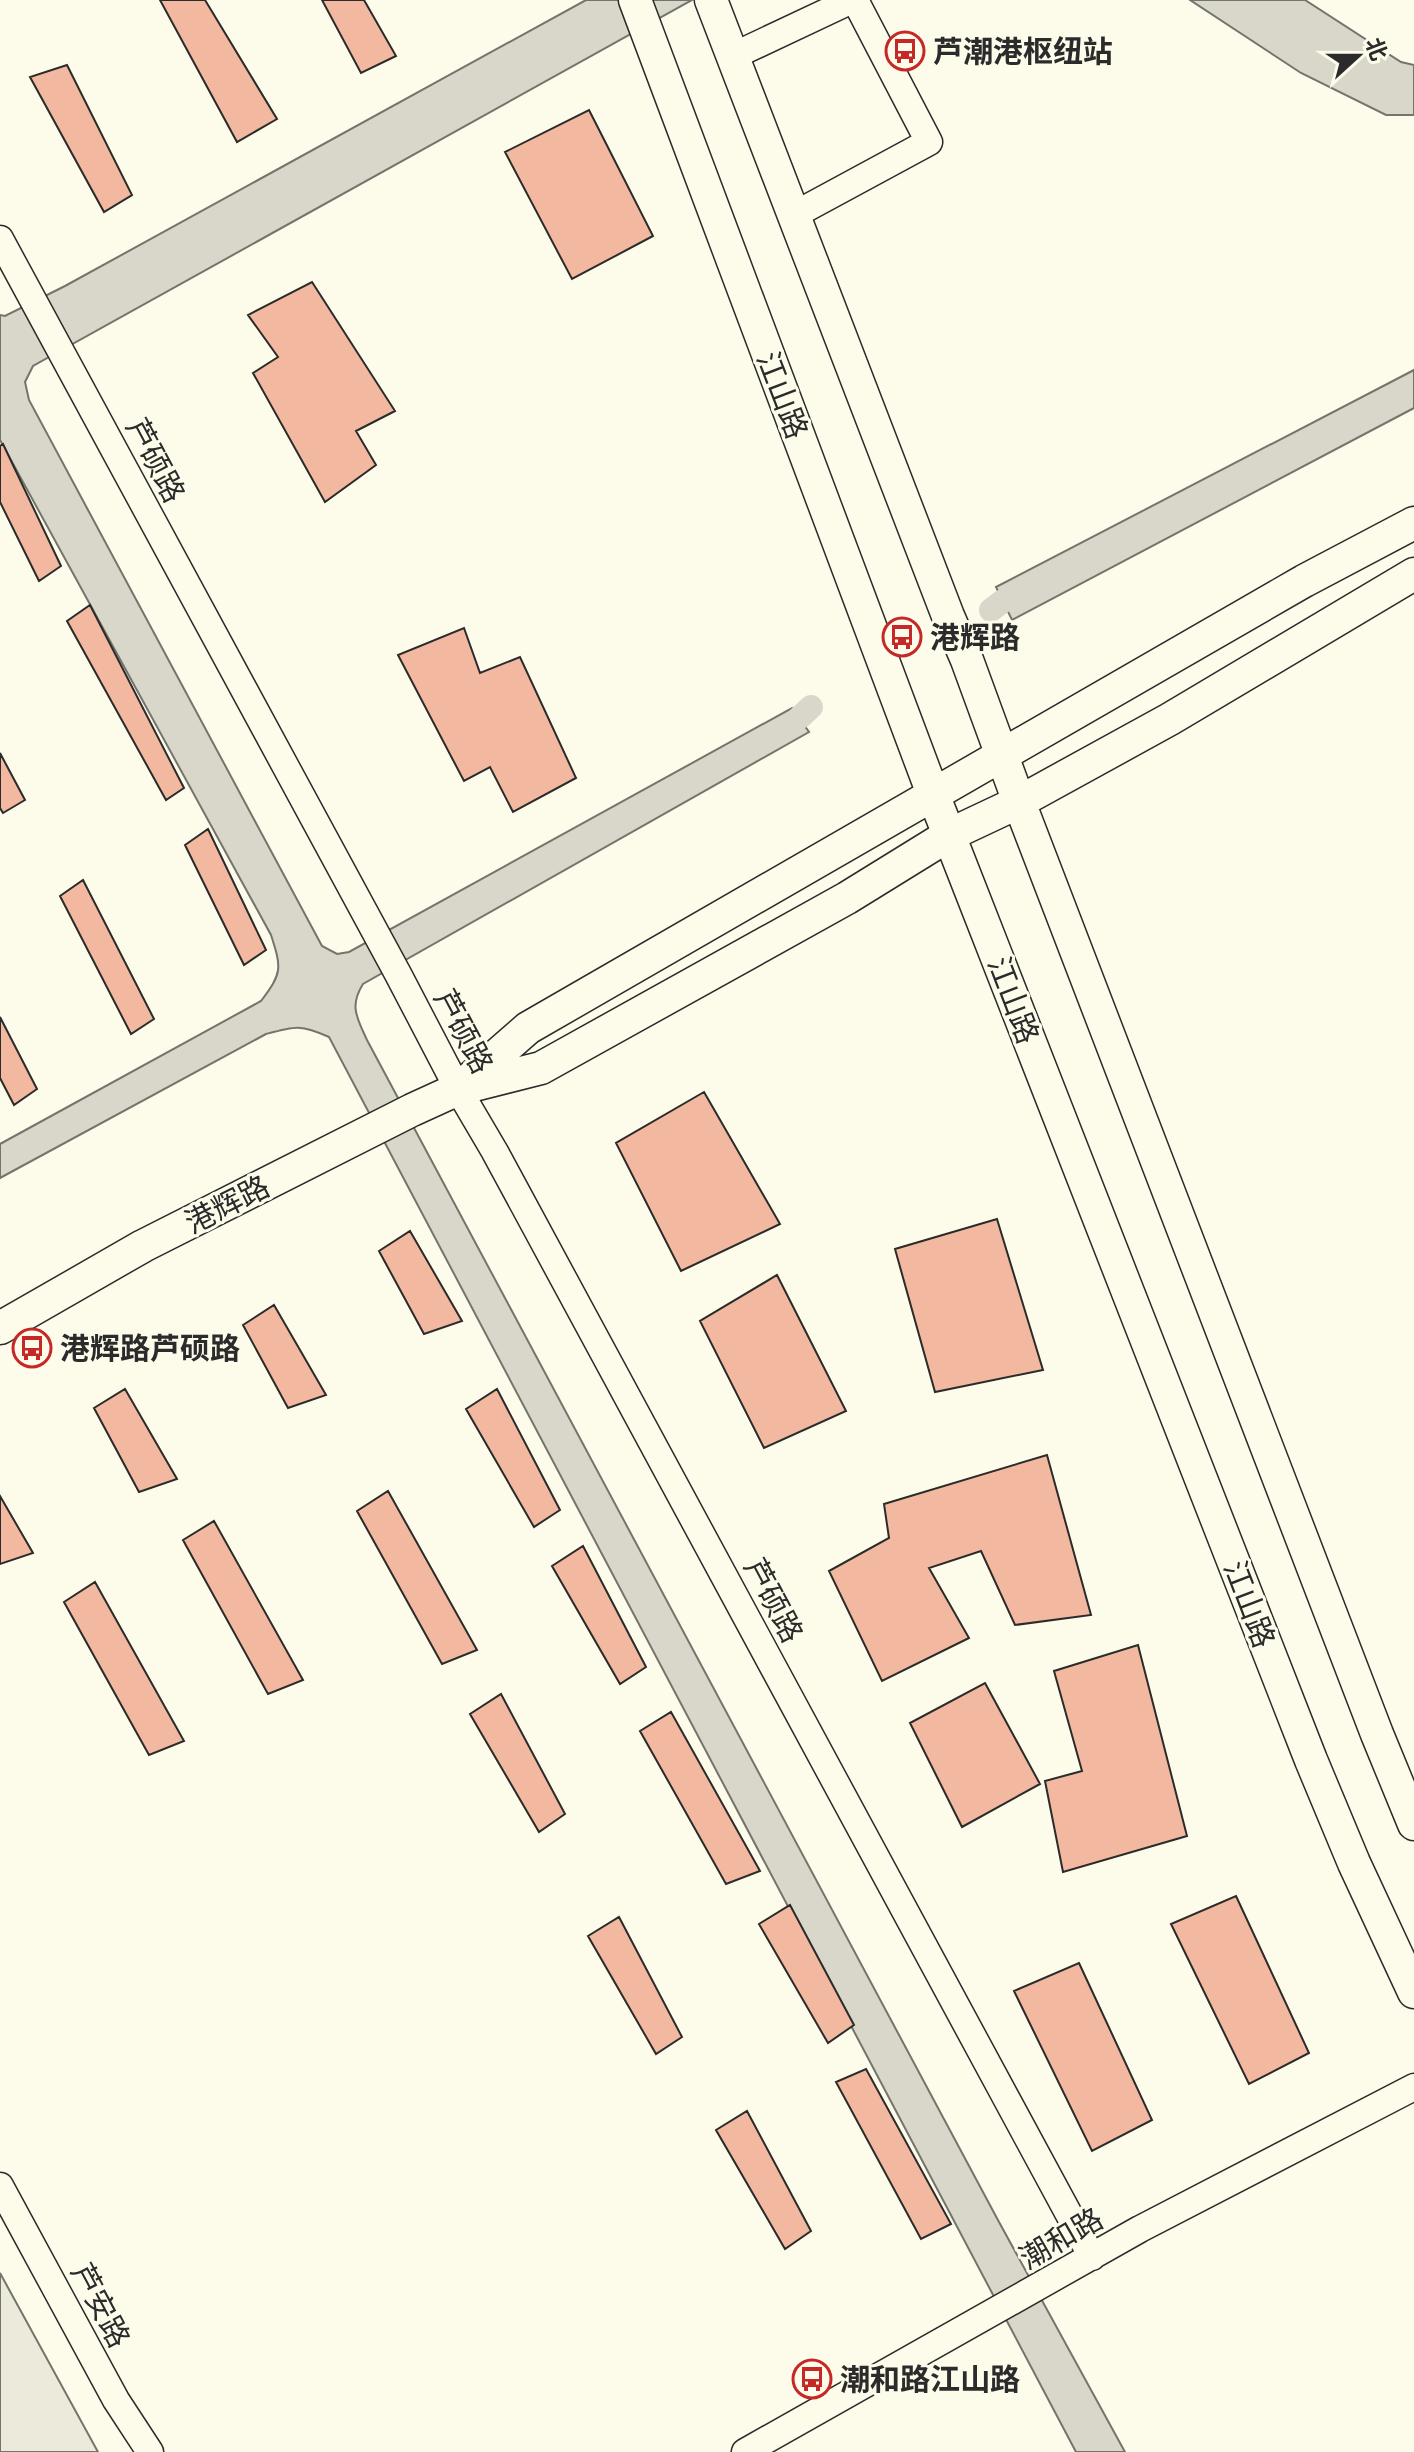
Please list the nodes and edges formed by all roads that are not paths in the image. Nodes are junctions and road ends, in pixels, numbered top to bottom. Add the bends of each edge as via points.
1 (635, 0) edge
2 (853, 0) edge
3 (712, 2) edge
4 (733, 56) junction
5 (794, 215) junction
6 (0, 239) edge
7 (1414, 523) edge
8 (1414, 574) edge
9 (1002, 754) junction
10 (933, 794) junction
11 (1019, 802) junction
12 (949, 835) junction
13 (458, 1089) junction
14 (0, 1328) edge
15 (1414, 1824) edge
16 (1414, 1992) edge
17 (1414, 2087) edge
18 (0, 2186) edge
19 (1092, 2257) junction
20 (150, 2452) edge
21 (745, 2452) edge

1 - 10 main road, 江山路
2 - 4 street
2 - 5 street via 929,142
3 - 4 main road
4 - 5 main road
5 - 9 main road
6 - 13 street, 芦硕路
7 - 9 main road, 港辉路
8 - 11 main road, 港辉路
9 - 10 main road, 港辉路
9 - 11 main road
10 - 12 main road, 江山路
10 - 13 main road, 港辉路 via 528,1028
11 - 12 main road, 港辉路
11 - 15 main road
12 - 13 main road, 港辉路 via 847,898 541,1068
12 - 16 main road, 江山路 via 1311,1760
13 - 14 main road, 港辉路 via 143,1246
13 - 19 street, 芦硕路
17 - 19 street, 潮和路
18 - 20 street, 芦安路 via 116,2400
19 - 21 street, 潮和路

